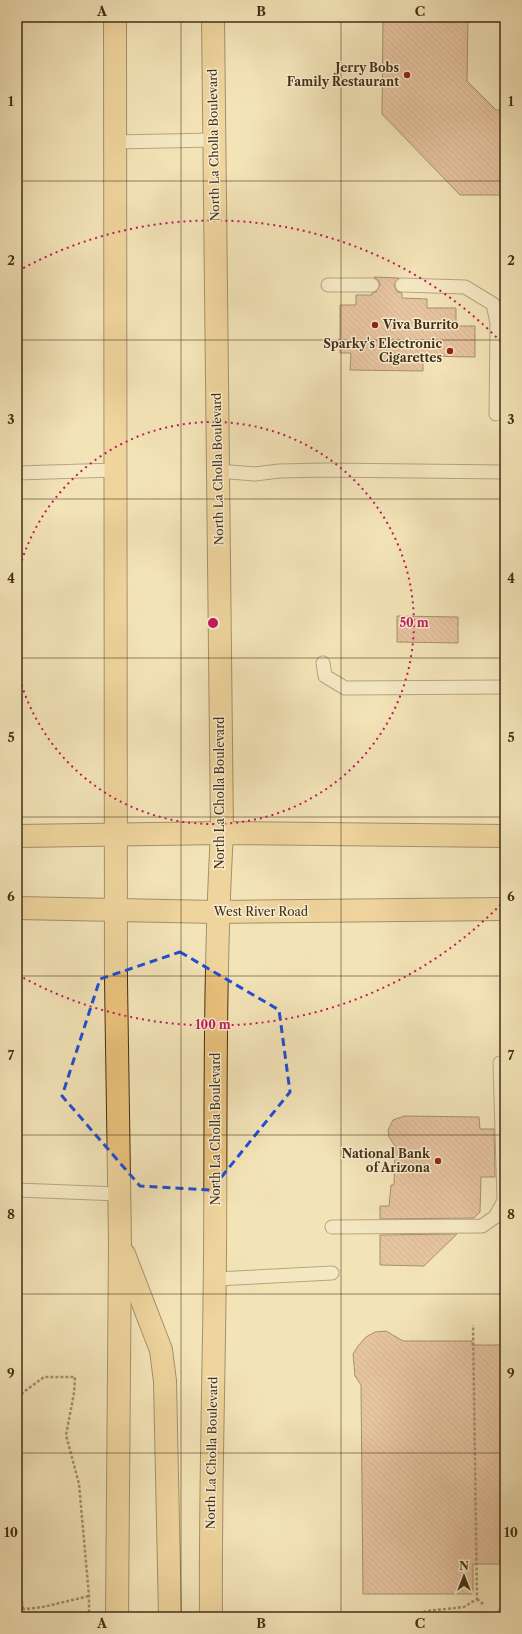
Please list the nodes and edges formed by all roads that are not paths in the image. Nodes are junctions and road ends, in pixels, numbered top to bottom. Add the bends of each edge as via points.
1 (115, 17) edge
2 (213, 17) edge
3 (214, 140) junction
4 (115, 142) junction
5 (328, 284) dead end
6 (402, 284) dead end
7 (372, 285) dead end
8 (496, 414) dead end
9 (115, 470) junction
10 (218, 471) junction
11 (505, 472) edge
12 (17, 473) edge
13 (323, 663) dead end
14 (505, 687) edge
15 (222, 833) junction
16 (115, 834) junction
17 (17, 836) edge
18 (505, 836) edge
19 (17, 908) edge
20 (116, 909) junction
21 (505, 909) edge
22 (217, 912) junction
23 (500, 1063) dead end
24 (17, 1190) edge
25 (119, 1194) junction
26 (332, 1227) dead end
27 (120, 1243) junction
28 (332, 1273) dead end
29 (215, 1280) junction
30 (505, 1613) edge
31 (117, 1617) edge
32 (170, 1617) edge
33 (211, 1617) edge
34 (502, 1617) edge

1 - 4 main road
2 - 3 main road, North La Cholla Boulevard
3 - 4 lane
3 - 10 main road, North La Cholla Boulevard
4 - 9 main road
5 - 7 lane
6 - 8 lane via 465,287 493,304 497,323
9 - 12 lane
9 - 16 main road
10 - 11 lane via 255,474 318,470
10 - 15 main road, North La Cholla Boulevard
13 - 14 lane via 325,676 345,688
15 - 16 main road
15 - 18 main road
15 - 22 main road, North La Cholla Boulevard
16 - 17 main road
16 - 20 main road
19 - 20 main road, West River Road
20 - 22 main road, West River Road
20 - 25 main road
21 - 22 main road, West River Road
22 - 29 main road, North La Cholla Boulevard
23 - 26 lane via 504,1201 495,1217 482,1226
24 - 25 lane
25 - 27 main road
27 - 31 main road
27 - 32 main road via 161,1350 165,1381
28 - 29 lane
29 - 33 main road, North La Cholla Boulevard
30 - 34 lane

